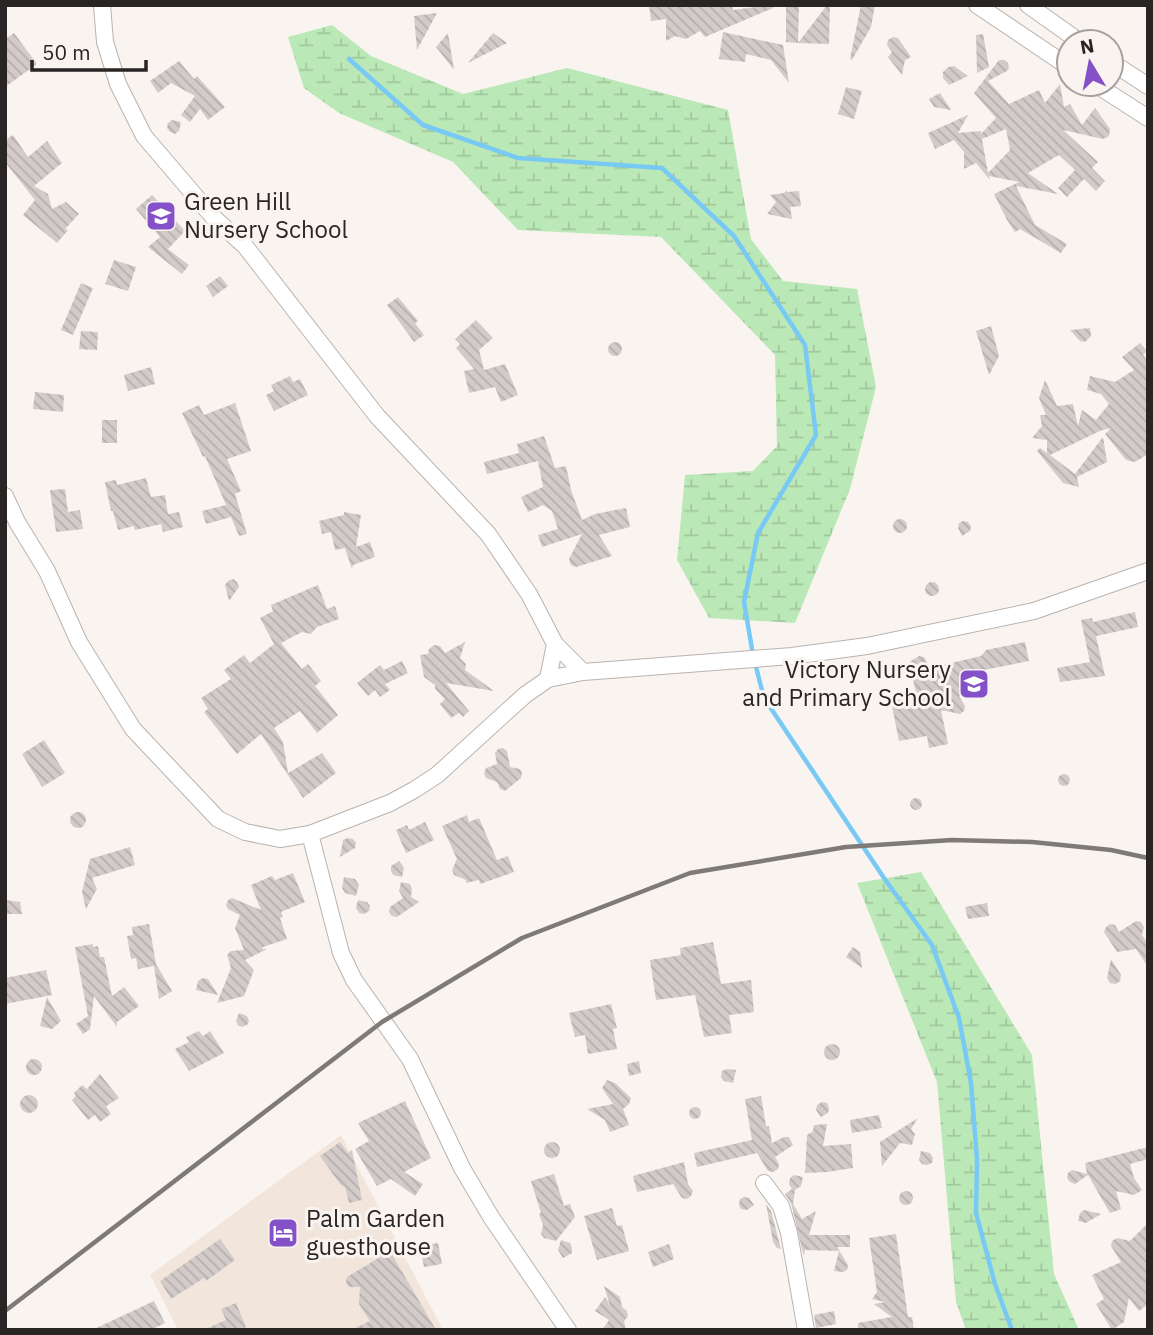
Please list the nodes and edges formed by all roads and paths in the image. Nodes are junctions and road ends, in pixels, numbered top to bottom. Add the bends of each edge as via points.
1 (102, 5) edge
2 (977, 5) edge
3 (1028, 5) edge
4 (1060, 28) edge
5 (1055, 58) edge
6 (1125, 71) edge
7 (1148, 86) edge
8 (1117, 98) edge
9 (1148, 118) edge
10 (5, 496) edge
11 (1148, 571) edge
12 (555, 644) junction
13 (583, 672) junction
14 (548, 679) junction
15 (310, 834) junction
16 (764, 1183) dead end
17 (568, 1330) edge
18 (806, 1330) edge

1 - 12 street via 105,42 118,84 145,136 214,218 245,246 377,416 488,534 529,594
2 - 5 street
3 - 4 street
6 - 7 street
8 - 9 street
10 - 15 street via 47,571 79,642 133,729 218,820 245,832 280,839
11 - 13 street via 1034,611 881,644 792,656
12 - 13 street
12 - 14 street
13 - 14 street
14 - 15 street via 414,790
15 - 17 street via 338,942 354,980 410,1059 491,1217
16 - 18 street via 781,1206 789,1233

